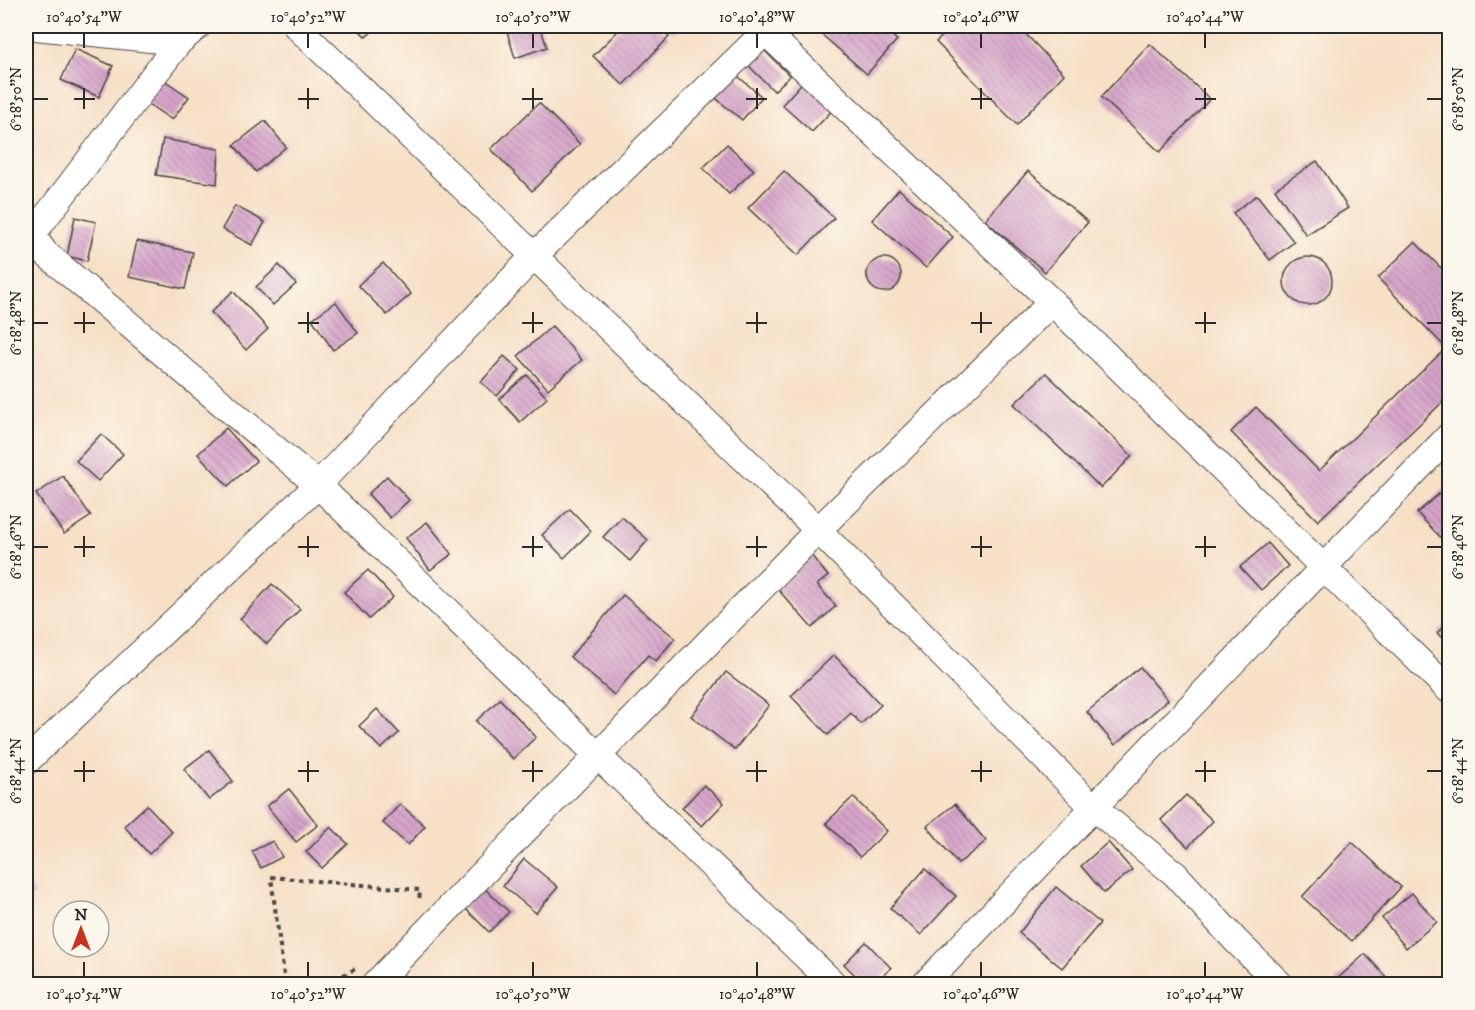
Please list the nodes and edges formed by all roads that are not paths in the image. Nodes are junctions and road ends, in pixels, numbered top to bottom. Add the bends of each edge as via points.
1 (26, 26) edge
2 (296, 26) edge
3 (762, 29) edge
4 (189, 34) edge
5 (534, 256) junction
6 (1052, 302) junction
7 (1449, 435) edge
8 (318, 485) junction
9 (818, 530) junction
10 (1324, 567) junction
11 (1449, 691) edge
12 (596, 756) junction
13 (26, 762) edge
14 (1094, 808) junction
15 (366, 976) edge
16 (834, 984) edge
17 (925, 984) edge
18 (1280, 984) edge

1 - 4 street
2 - 5 street
3 - 5 street
3 - 6 street
4 - 8 street via 32,235 45,253
5 - 8 street
5 - 9 street
6 - 9 street
6 - 10 street
7 - 10 street
8 - 12 street
8 - 13 street
9 - 12 street
9 - 14 street
10 - 11 street
10 - 14 street
12 - 15 street
12 - 16 street
14 - 17 street
14 - 18 street via 1176,874

